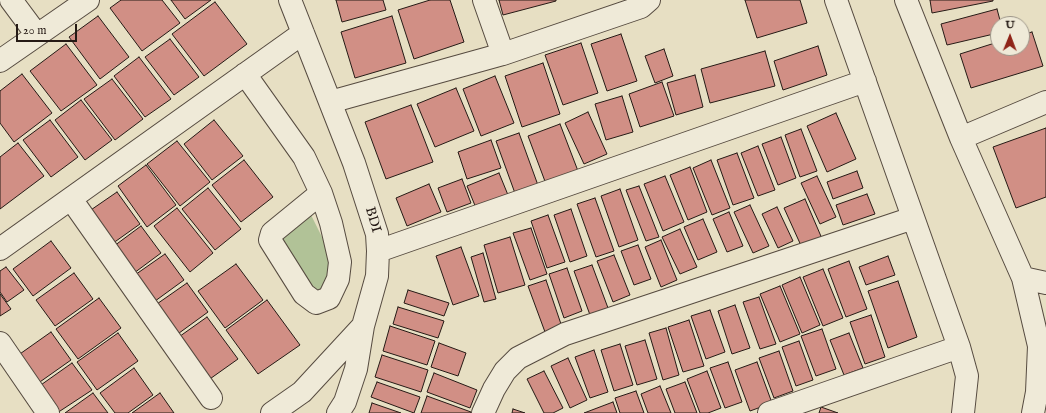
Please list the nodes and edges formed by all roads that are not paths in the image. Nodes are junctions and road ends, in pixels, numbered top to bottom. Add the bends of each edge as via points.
1 (11, 0) edge
2 (88, 0) edge
3 (290, 0) edge
4 (484, 0) edge
5 (649, 0) edge
6 (836, 0) edge
7 (906, 0) edge
8 (303, 33) junction
9 (37, 35) junction
10 (503, 54) junction
11 (0, 61) edge
12 (245, 74) junction
13 (865, 81) junction
14 (330, 102) junction
15 (1046, 102) edge
16 (960, 138) junction
17 (321, 194) dead end
18 (70, 199) junction
19 (913, 218) junction
20 (0, 249) edge
21 (378, 251) junction
22 (1023, 278) junction
23 (1046, 283) edge
24 (363, 326) junction
25 (0, 343) edge
26 (959, 347) junction
27 (211, 398) dead end
28 (48, 413) edge
29 (272, 413) edge
30 (338, 413) edge
31 (484, 413) edge
32 (769, 413) edge
33 (963, 413) edge
34 (1033, 413) edge

1 - 9 street
2 - 9 street
3 - 8 street, BDI
4 - 10 street
5 - 10 street via 641,7
6 - 13 street
7 - 16 street
8 - 12 street
8 - 14 street, BDI
9 - 11 street
10 - 14 street
12 - 17 street via 304,157
12 - 18 street
13 - 19 street
13 - 21 street
14 - 21 street, BDI via 354,163 377,234
15 - 16 street
16 - 22 street
18 - 20 street
18 - 27 street
19 - 26 street
19 - 31 street via 565,334 518,358 504,371
21 - 24 street, BDI via 377,276
22 - 23 street
22 - 34 street via 1039,346 1037,392
24 - 29 street, BDI via 302,392
24 - 30 street via 356,369 345,402
25 - 28 street
26 - 32 street
26 - 33 street via 967,376

